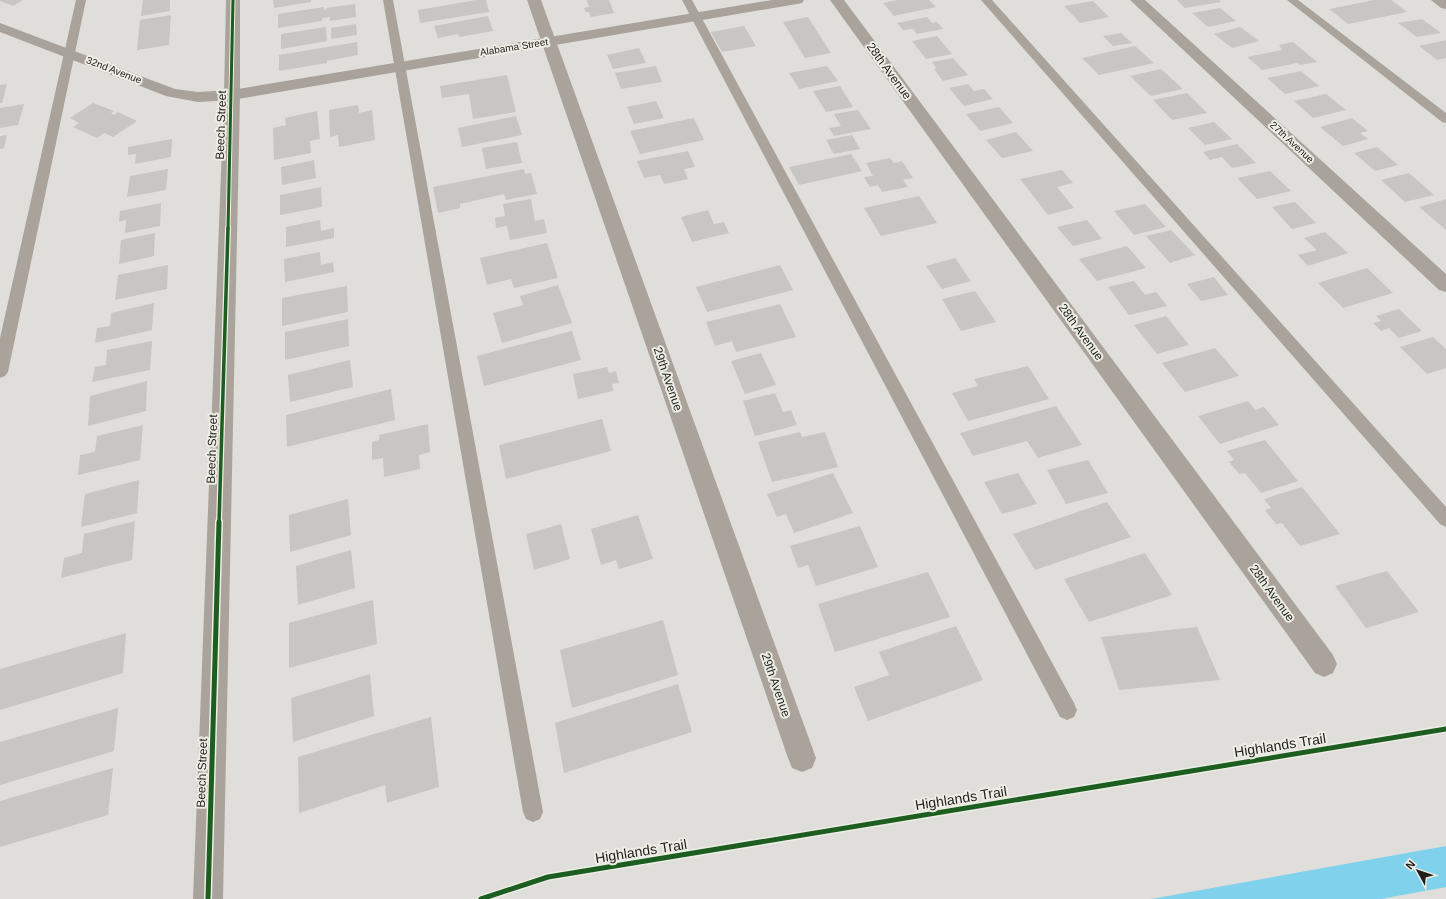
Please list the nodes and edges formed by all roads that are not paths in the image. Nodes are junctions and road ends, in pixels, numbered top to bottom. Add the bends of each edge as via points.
1 (81, 0) edge
2 (233, 0) edge
3 (388, 0) edge
4 (534, 0) edge
5 (687, 0) edge
6 (797, 0) edge
7 (837, 0) edge
8 (986, 0) edge
9 (1137, 0) edge
10 (1292, 0) edge
11 (1438, 0) edge
12 (1446, 5) edge
13 (696, 17) junction
14 (0, 27) edge
15 (548, 42) junction
16 (70, 53) junction
17 (400, 66) junction
18 (232, 95) junction
19 (1446, 118) edge
20 (1446, 285) edge
21 (0, 372) edge
22 (1446, 520) edge
23 (1324, 664) dead end
24 (1067, 710) dead end
25 (802, 758) dead end
26 (533, 812) dead end
27 (208, 899) edge

1 - 16 lane
2 - 18 street, Beech Street
3 - 17 lane
4 - 15 street, 29th Avenue
5 - 13 lane
6 - 13 street, Alabama Street
7 - 23 street, 28th Avenue
8 - 22 lane
9 - 20 street, 27th Avenue
10 - 19 lane
11 - 12 street
13 - 15 street, Alabama Street
13 - 24 lane
14 - 16 street, 32nd Avenue
15 - 17 street, Alabama Street
15 - 25 street, 29th Avenue
16 - 18 street, 32nd Avenue via 172,93 198,97
16 - 21 lane
17 - 18 street, Alabama Street
17 - 26 lane
18 - 27 street, Beech Street

